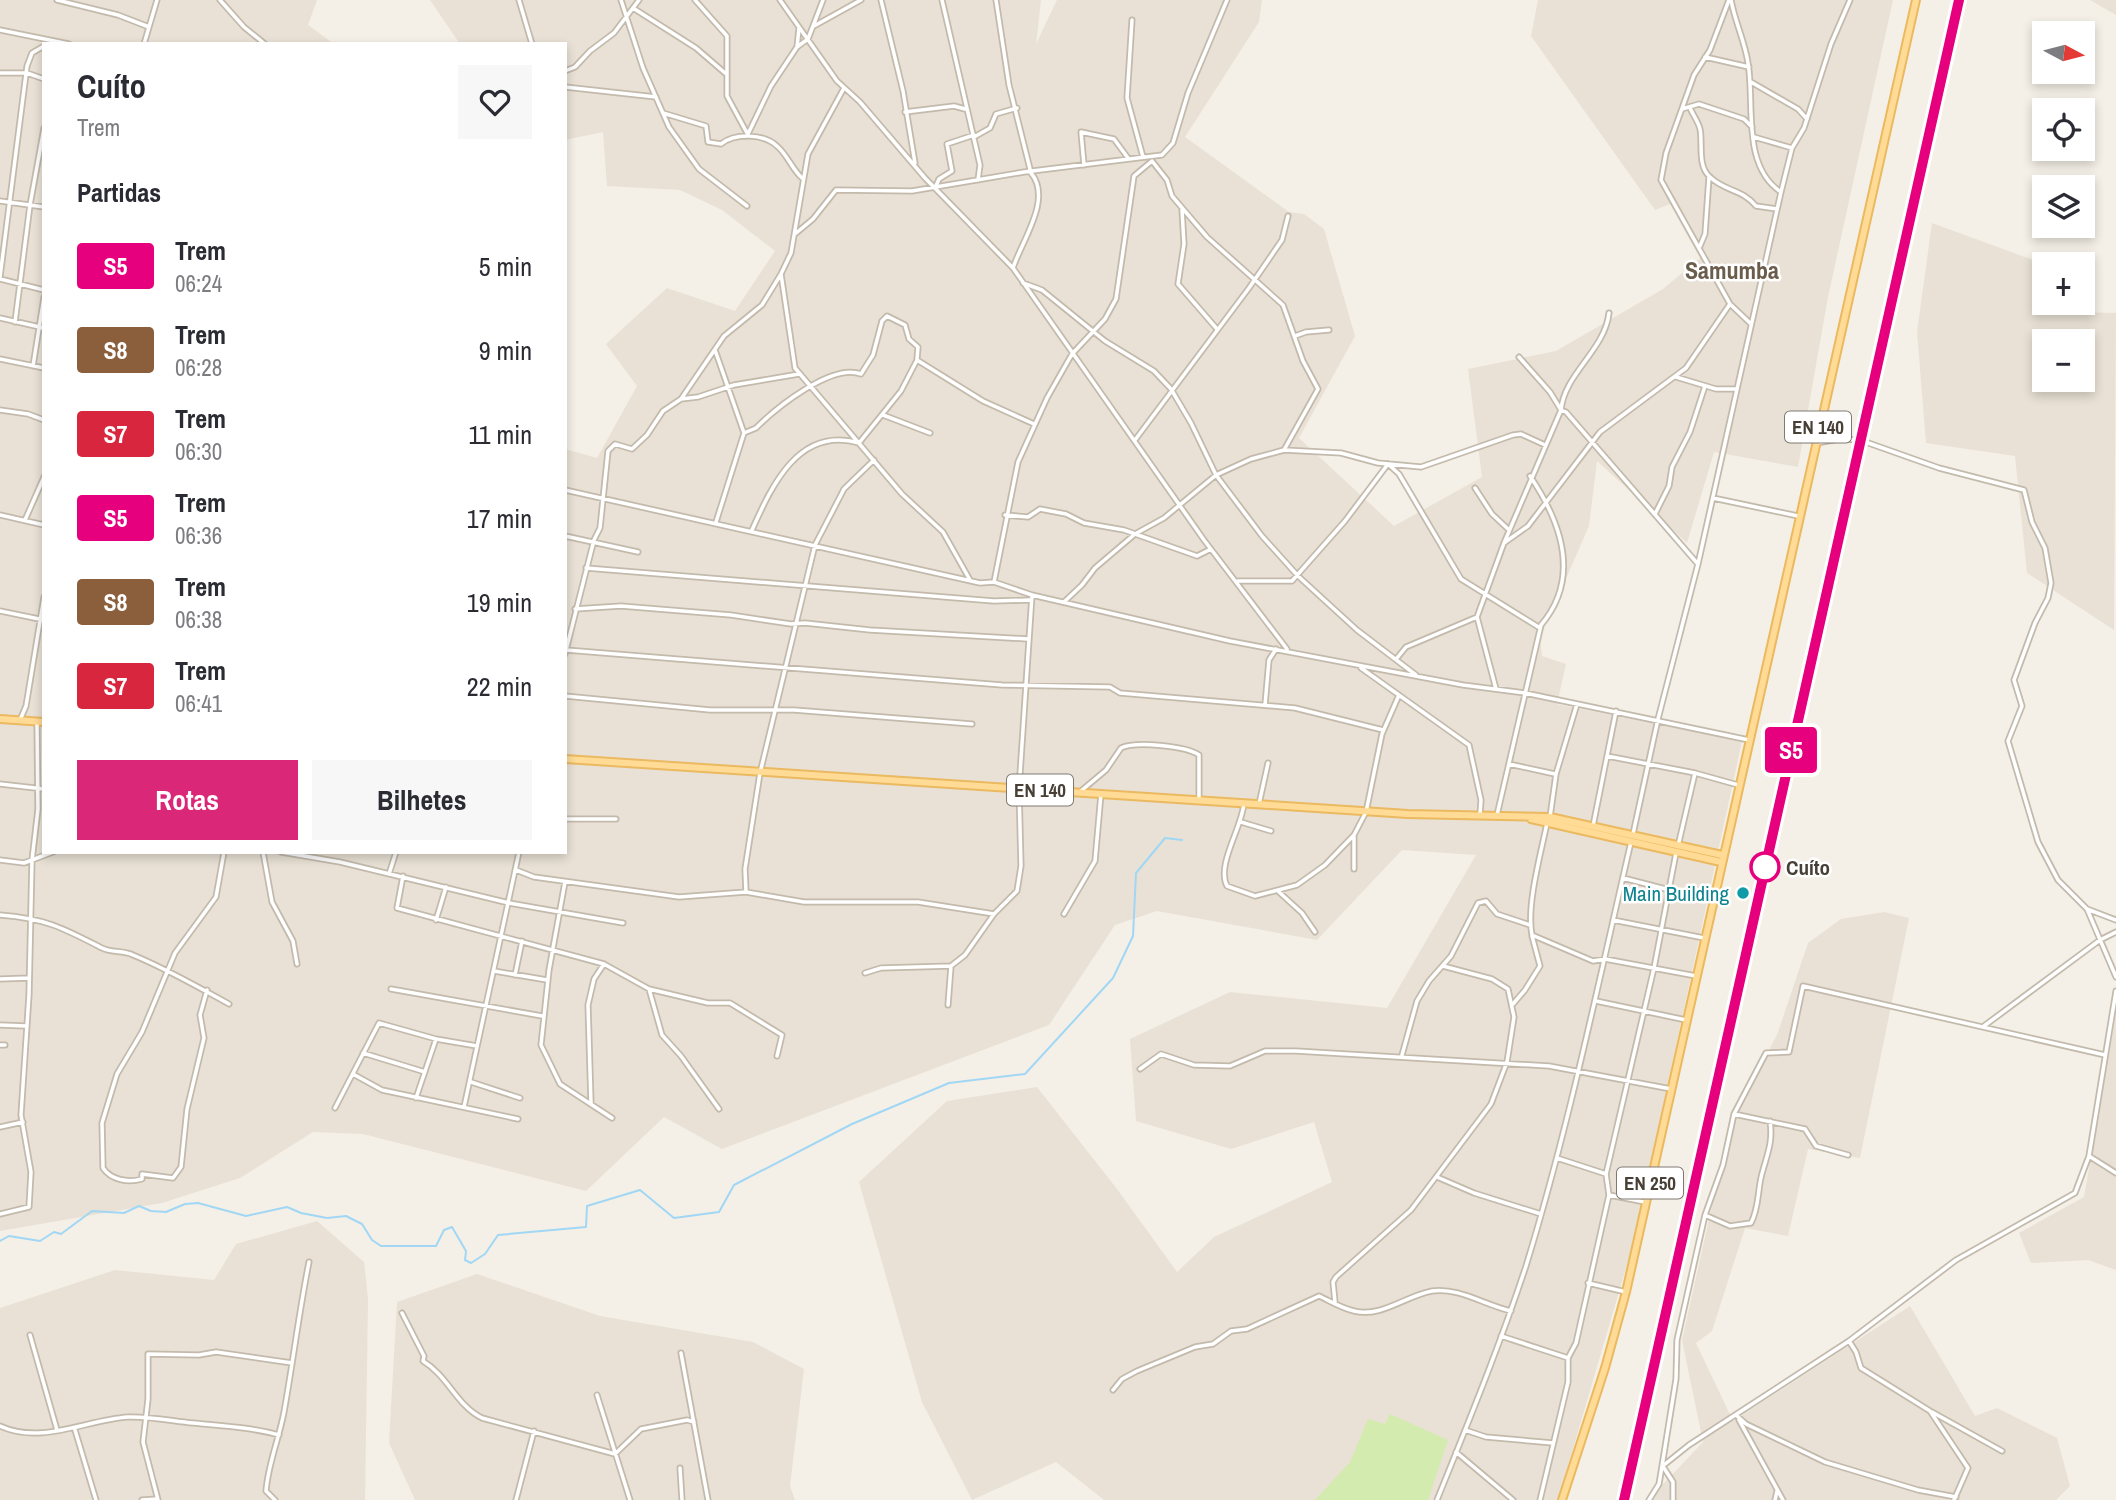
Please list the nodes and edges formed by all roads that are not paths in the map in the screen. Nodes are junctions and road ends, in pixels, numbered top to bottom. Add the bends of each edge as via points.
1 (57, 0) edge
2 (157, 0) edge
3 (220, 0) edge
4 (519, 0) edge
5 (621, 0) edge
6 (639, 0) edge
7 (695, 0) edge
8 (781, 0) edge
9 (823, 0) edge
10 (861, 0) edge
11 (882, 0) edge
12 (942, 0) edge
13 (996, 0) edge
14 (1227, 0) edge
15 (1730, 0) edge
16 (1850, 0) edge
17 (1916, 0) edge
18 (633, 8) junction
19 (626, 20) junction
20 (1132, 20) dead end
21 (149, 27) junction
22 (799, 27) junction
23 (813, 27) junction
24 (0, 30) edge
25 (808, 39) junction
26 (60, 42) edge
27 (145, 42) edge
28 (263, 42) edge
29 (531, 42) edge
30 (42, 47) edge
31 (797, 47) junction
32 (1705, 57) junction
33 (1749, 67) junction
34 (567, 70) edge
35 (725, 73) junction
36 (0, 74) edge
37 (27, 74) junction
38 (42, 78) edge
39 (1751, 82) junction
40 (567, 87) edge
41 (844, 88) junction
42 (656, 97) junction
43 (1017, 108) junction
44 (1682, 108) junction
45 (1690, 108) junction
46 (966, 109) junction
47 (661, 112) junction
48 (905, 112) junction
49 (1744, 119) junction
50 (1752, 119) junction
51 (1807, 119) junction
52 (1752, 127) junction
53 (747, 135) junction
54 (974, 136) junction
55 (1754, 137) junction
56 (42, 139) edge
57 (1792, 148) junction
58 (1143, 157) junction
59 (1128, 158) junction
60 (1150, 159) junction
61 (1084, 165) junction
62 (917, 169) junction
63 (1031, 173) junction
64 (1709, 177) junction
65 (802, 178) junction
66 (978, 180) junction
67 (935, 188) junction
68 (1781, 191) junction
69 (0, 201) edge
70 (9, 202) junction
71 (30, 205) junction
72 (747, 206) dead end
73 (42, 207) edge
74 (1182, 208) junction
75 (1777, 209) junction
76 (1288, 216) dead end
77 (795, 234) junction
78 (1700, 247) junction
79 (1013, 268) junction
80 (781, 274) junction
81 (0, 278) edge
82 (1021, 281) junction
83 (1253, 282) junction
84 (20, 284) junction
85 (42, 290) edge
86 (1730, 304) junction
87 (1609, 313) dead end
88 (0, 318) edge
89 (16, 322) junction
90 (1751, 324) junction
91 (42, 328) edge
92 (1217, 329) junction
93 (1329, 330) dead end
94 (1092, 331) junction
95 (1295, 336) junction
96 (715, 350) junction
97 (1072, 354) junction
98 (1519, 357) dead end
99 (0, 359) edge
100 (917, 360) junction
101 (33, 366) junction
102 (42, 368) edge
103 (799, 374) junction
104 (1675, 377) junction
105 (1705, 386) junction
106 (728, 387) junction
107 (811, 388) junction
108 (1171, 389) junction
109 (1735, 390) junction
110 (681, 399) junction
111 (0, 410) edge
112 (1561, 410) junction
113 (883, 415) junction
114 (42, 419) edge
115 (1034, 424) junction
116 (744, 433) junction
117 (930, 433) dead end
118 (1135, 440) junction
119 (1592, 441) junction
120 (859, 443) junction
121 (1815, 443) junction
122 (1545, 445) junction
123 (1284, 450) junction
124 (874, 460) junction
125 (1388, 464) junction
126 (1216, 475) junction
127 (1530, 476) junction
128 (42, 482) edge
129 (1475, 488) dead end
130 (567, 490) edge
131 (602, 498) junction
132 (1713, 498) junction
133 (1180, 502) junction
134 (1547, 502) junction
135 (1655, 514) junction
136 (0, 515) edge
137 (1005, 515) junction
138 (1798, 516) junction
139 (25, 520) junction
140 (716, 522) junction
141 (42, 524) edge
142 (1508, 529) junction
143 (752, 531) junction
144 (1135, 534) junction
145 (567, 536) edge
146 (594, 540) junction
147 (1504, 543) junction
148 (815, 545) junction
149 (1211, 549) junction
150 (638, 552) dead end
151 (1698, 564) junction
152 (586, 568) junction
153 (1298, 576) junction
154 (970, 580) junction
155 (1238, 581) junction
156 (993, 582) junction
157 (806, 585) junction
158 (1483, 593) junction
159 (1032, 595) junction
160 (1030, 601) junction
161 (1064, 602) junction
162 (575, 609) junction
163 (0, 611) edge
164 (1477, 617) junction
165 (41, 620) edge
166 (797, 623) junction
167 (1540, 628) junction
168 (1028, 639) junction
169 (567, 647) edge
170 (1276, 649) junction
171 (1289, 651) junction
172 (567, 652) edge
173 (1397, 658) junction
174 (1358, 666) junction
175 (787, 667) junction
176 (1418, 677) junction
177 (1026, 686) junction
178 (1496, 689) junction
179 (1525, 693) junction
180 (1399, 695) junction
181 (567, 696) edge
182 (1577, 704) junction
183 (1265, 705) junction
184 (775, 710) junction
185 (1616, 711) junction
186 (0, 719) edge
187 (1658, 719) junction
188 (20, 720) junction
189 (41, 722) edge
190 (972, 724) dead end
191 (1377, 730) junction
192 (1384, 730) junction
193 (1381, 737) junction
194 (1749, 740) junction
195 (1607, 756) junction
196 (567, 759) edge
197 (1268, 763) dead end
198 (1649, 763) junction
199 (1509, 764) junction
200 (760, 773) junction
201 (1695, 773) junction
202 (1556, 774) junction
203 (0, 784) edge
204 (1739, 785) junction
205 (37, 788) junction
206 (42, 789) edge
207 (1019, 789) junction
208 (1080, 792) junction
209 (1101, 794) junction
210 (1199, 800) junction
211 (1244, 803) junction
212 (1259, 804) junction
213 (1366, 812) junction
214 (1480, 814) junction
215 (1497, 815) junction
216 (567, 820) edge
217 (616, 820) dead end
218 (1549, 820) junction
219 (1241, 822) junction
220 (1593, 829) junction
221 (1271, 831) dead end
222 (1354, 835) junction
223 (1632, 838) junction
224 (1678, 848) junction
225 (48, 854) edge
226 (224, 854) edge
227 (263, 854) edge
228 (291, 854) edge
229 (395, 854) edge
230 (519, 854) edge
231 (1722, 858) junction
232 (0, 860) edge
233 (32, 860) junction
234 (1354, 869) dead end
235 (516, 870) junction
236 (389, 874) junction
237 (402, 876) junction
238 (1623, 878) junction
239 (565, 882) junction
240 (446, 887) junction
241 (1668, 890) junction
242 (746, 892) junction
243 (1279, 892) junction
244 (1712, 901) junction
245 (509, 902) junction
246 (2087, 909) junction
247 (560, 911) junction
248 (994, 914) junction
249 (1064, 914) dead end
250 (0, 915) edge
251 (31, 918) junction
252 (436, 920) junction
253 (1613, 920) junction
254 (2116, 920) edge
255 (623, 923) dead end
256 (1530, 925) junction
257 (1659, 931) junction
258 (1315, 932) dead end
259 (2116, 932) edge
260 (1532, 935) junction
261 (502, 937) junction
262 (1704, 939) junction
263 (2101, 940) junction
264 (522, 941) junction
265 (553, 949) junction
266 (1605, 959) junction
267 (297, 964) dead end
268 (604, 964) junction
269 (951, 966) junction
270 (1443, 966) junction
271 (1654, 968) junction
272 (494, 971) junction
273 (170, 972) junction
274 (865, 973) dead end
275 (515, 975) junction
276 (1696, 976) junction
277 (2116, 977) edge
278 (29, 978) junction
279 (0, 979) edge
280 (548, 980) junction
281 (391, 989) dead end
282 (649, 989) junction
283 (207, 990) junction
284 (2116, 991) edge
285 (1595, 1001) junction
286 (1513, 1003) junction
287 (229, 1004) dead end
288 (948, 1004) dead end
289 (486, 1007) junction
290 (1643, 1011) junction
291 (542, 1016) junction
292 (1686, 1020) junction
293 (0, 1025) edge
294 (26, 1026) junction
295 (1983, 1027) junction
296 (436, 1039) junction
297 (478, 1046) junction
298 (363, 1053) junction
299 (1402, 1055) junction
300 (2105, 1055) junction
301 (777, 1056) dead end
302 (1507, 1062) junction
303 (1140, 1069) dead end
304 (1580, 1071) junction
305 (425, 1072) junction
306 (353, 1074) junction
307 (1626, 1081) junction
308 (471, 1082) junction
309 (1671, 1089) junction
310 (416, 1098) junction
311 (520, 1098) dead end
312 (592, 1103) junction
313 (464, 1107) junction
314 (335, 1108) dead end
315 (719, 1109) dead end
316 (1734, 1114) junction
317 (612, 1118) dead end
318 (518, 1119) dead end
319 (1770, 1121) junction
320 (23, 1122) junction
321 (0, 1127) edge
322 (1848, 1155) dead end
323 (2089, 1156) junction
324 (1557, 1158) junction
325 (2116, 1172) edge
326 (1606, 1174) junction
327 (1437, 1176) junction
328 (1609, 1195) junction
329 (1645, 1203) junction
330 (0, 1214) edge
331 (1541, 1214) junction
332 (1705, 1215) junction
333 (309, 1262) dead end
334 (1588, 1283) junction
335 (1626, 1292) junction
336 (1335, 1302) junction
337 (1511, 1311) junction
338 (402, 1313) dead end
339 (30, 1335) dead end
340 (1501, 1336) junction
341 (1849, 1341) junction
342 (681, 1353) dead end
343 (1568, 1357) junction
344 (292, 1363) junction
345 (1113, 1390) dead end
346 (597, 1395) dead end
347 (1930, 1411) junction
348 (1736, 1415) junction
349 (145, 1418) junction
350 (694, 1422) junction
351 (0, 1426) edge
352 (57, 1430) junction
353 (75, 1430) junction
354 (1465, 1430) junction
355 (534, 1431) junction
356 (279, 1435) junction
357 (1553, 1443) junction
358 (2002, 1451) dead end
359 (1457, 1452) junction
360 (615, 1454) junction
361 (1662, 1466) junction
362 (680, 1468) dead end
363 (1777, 1491) junction
364 (1955, 1498) edge
365 (158, 1499) edge
366 (96, 1500) edge
367 (142, 1500) edge
368 (275, 1500) edge
369 (516, 1500) edge
370 (630, 1500) edge
371 (682, 1500) edge
372 (708, 1500) edge
373 (1437, 1500) edge
374 (1513, 1500) edge
375 (1540, 1500) edge
376 (1563, 1500) edge
377 (1649, 1500) edge
378 (1674, 1500) edge
379 (1775, 1500) edge
380 (1783, 1500) edge

1 - 21 street
2 - 21 street
3 - 28 street
4 - 29 street
5 - 19 street
6 - 18 street
7 - 35 street via 727,36
8 - 22 street
9 - 23 street
10 - 23 street
11 - 48 street
12 - 46 street
13 - 43 street
14 - 60 street via 1188,93 1173,143 1163,155
15 - 32 street
15 - 33 street
16 - 51 street via 1830,44
17 - 121 main road, EN 140
18 - 19 street
18 - 35 street via 696,48
19 - 34 street
19 - 42 street
20 - 58 street via 1127,98
21 - 27 street
22 - 25 street
22 - 31 street
23 - 25 street
24 - 26 street
25 - 31 street
25 - 41 street
30 - 37 street via 30,56
31 - 53 street
32 - 33 street
32 - 44 street
33 - 39 street
35 - 53 street via 727,98
36 - 37 street
37 - 38 street
37 - 70 street
39 - 50 street
39 - 51 street
40 - 42 street
41 - 62 street
41 - 65 street via 808,154
42 - 47 street
43 - 54 street via 996,114 986,133
43 - 63 street
44 - 45 street
44 - 78 street via 1661,180
45 - 49 street via 1699,104
45 - 64 street via 1699,127
46 - 48 street via 954,106
46 - 54 street
47 - 53 street via 706,126 708,142 721,144
47 - 72 street via 694,163
48 - 62 street
49 - 50 street
49 - 52 street
50 - 52 street
51 - 57 street
52 - 55 street
53 - 65 street via 775,144
54 - 66 street via 981,170
54 - 67 street via 947,144 952,171 939,179
55 - 57 street
55 - 68 street via 1763,175
56 - 71 street
57 - 68 street
58 - 59 street
58 - 60 street
59 - 61 street
59 - 61 street via 1114,139 1081,132
60 - 74 street
60 - 94 street via 1134,176 1116,299
61 - 63 street
62 - 67 street
63 - 66 street
63 - 79 street via 1037,184 1035,216
64 - 75 street via 1749,197 1756,206
64 - 78 street
65 - 77 street
66 - 67 street
67 - 77 street via 882,193 836,190
67 - 79 street
68 - 75 street
69 - 70 street
70 - 71 street
70 - 81 street
71 - 73 street
71 - 84 street
74 - 83 street
74 - 92 street via 1178,284
75 - 90 street
76 - 83 street via 1282,240
77 - 80 street
78 - 86 street
79 - 82 street
80 - 96 street via 762,305 724,336
80 - 103 street
81 - 84 street
82 - 94 street via 1047,294
82 - 97 street
83 - 92 street
83 - 95 street via 1283,305
84 - 85 street
84 - 89 street
86 - 90 street
86 - 104 street via 1693,360
87 - 112 street via 1602,334 1564,391
88 - 89 street
89 - 91 street
90 - 109 street
91 - 101 street
92 - 108 street
93 - 95 street
94 - 97 street
94 - 108 street via 1147,364
95 - 123 street via 1318,390
96 - 106 street
96 - 110 street
97 - 115 street
97 - 118 street
98 - 112 street
99 - 101 street
100 - 107 street via 918,347 909,340 905,325 887,316 861,374 840,372
100 - 113 street
100 - 115 street via 983,401
101 - 102 street
103 - 106 street
103 - 107 street
104 - 105 street
104 - 119 street
105 - 109 street
105 - 135 street
106 - 110 street
106 - 116 street
107 - 116 street
107 - 120 street
108 - 118 street
108 - 126 street
109 - 132 street
110 - 131 street via 663,411 632,449 618,444 611,447
111 - 114 street
112 - 119 street
112 - 122 street
113 - 117 street
113 - 120 street
115 - 137 street
116 - 140 street
118 - 133 street
119 - 134 street
119 - 135 street
120 - 124 street
120 - 143 street via 831,441 797,453 780,475
121 - 138 main road, EN 140
121 - 246 street via 1860,440 1938,468 2024,490 2032,523 2045,548 2051,583 2014,680 2022,706 2008,741 2042,851 2058,880
122 - 125 street via 1521,434 1428,466
122 - 127 street
123 - 125 street via 1347,454
123 - 126 street
124 - 148 street via 844,489
124 - 154 street via 943,532
125 - 153 street
125 - 158 street via 1399,474 1461,579
126 - 133 street
126 - 153 street
127 - 134 street
127 - 142 street
128 - 139 street
129 - 142 street
130 - 131 street
131 - 140 street
131 - 146 street via 600,528
132 - 138 street
132 - 151 street
133 - 144 street via 1164,518
133 - 149 street
134 - 147 street via 1528,526
134 - 167 street via 1566,574 1556,605
135 - 151 street
136 - 139 street
137 - 144 street via 1028,517 1040,509
137 - 156 street
138 - 194 main road, EN 140
139 - 141 street
140 - 143 street
142 - 147 street
143 - 148 street
144 - 149 street via 1200,557
144 - 161 street
145 - 146 street
146 - 150 street
146 - 152 street
147 - 158 street
148 - 154 street
148 - 157 street
149 - 155 street
151 - 187 street
152 - 157 street
152 - 162 street
153 - 155 street via 1289,583
153 - 173 street via 1357,630
154 - 156 street
155 - 171 street
156 - 159 street
157 - 160 street
157 - 166 street
158 - 164 street
158 - 167 street
159 - 160 street
159 - 161 street
160 - 168 street
161 - 170 street
162 - 166 street via 621,606
162 - 169 street
163 - 165 street
164 - 173 street via 1406,647
164 - 178 street
165 - 188 street
166 - 168 street
166 - 175 street
167 - 179 street
168 - 177 street
170 - 171 street
170 - 183 street via 1268,665
171 - 174 street
172 - 175 street
173 - 176 street
174 - 176 street
174 - 180 street
175 - 177 street
175 - 184 street
176 - 178 street
177 - 183 street via 1110,687 1120,693
177 - 207 street
178 - 179 street
179 - 182 street
179 - 199 street
180 - 192 street
180 - 214 street via 1469,745
181 - 184 street via 710,710
182 - 185 street
182 - 202 street
183 - 191 street
184 - 190 street
184 - 200 street
185 - 187 street
185 - 195 street
186 - 188 main road
187 - 194 street
187 - 198 street
188 - 189 main road
189 - 205 street
191 - 192 street
191 - 193 street
192 - 193 street
193 - 213 street
194 - 204 main road, EN 140
195 - 198 street
195 - 220 street
196 - 200 main road, EN 140
197 - 212 street
198 - 201 street
198 - 223 street
199 - 202 street
199 - 215 street
200 - 207 main road, EN 140
200 - 242 street
201 - 204 street
201 - 224 street
202 - 218 street
203 - 205 street
204 - 231 main road, EN 140
205 - 206 street
205 - 233 street
207 - 208 main road, EN 140
207 - 248 street via 1020,881 1010,900
208 - 209 main road, EN 140
208 - 210 street via 1097,780 1121,748 1145,745 1199,755
209 - 210 main road, EN 140
209 - 249 street via 1095,861
210 - 211 main road, EN 140
211 - 212 main road, EN 140
211 - 219 street
212 - 213 main road, EN 140
213 - 214 main road, EN 140
213 - 222 street
214 - 215 main road, EN 140
215 - 218 main road, EN 140
216 - 217 street
218 - 220 main road, EN 140
218 - 256 street via 1536,872
219 - 221 street
219 - 243 street via 1222,870 1227,886 1250,895
220 - 223 main road, EN 140
222 - 234 street
222 - 243 street via 1316,872
223 - 224 main road, EN 140
223 - 238 street
224 - 231 main road, EN 140
224 - 241 street
225 - 233 street
226 - 273 street via 216,897 175,953
227 - 267 street via 272,902 293,941
228 - 236 street
229 - 236 street
230 - 235 street
231 - 244 main road, EN 250
232 - 233 street
233 - 251 street
235 - 239 street
235 - 245 street
236 - 237 street
237 - 240 street
237 - 252 street via 397,908
238 - 241 street
238 - 253 street
239 - 242 street via 678,897
239 - 247 street
240 - 245 street
240 - 252 street
241 - 244 street
241 - 257 street
242 - 248 street via 804,902 918,902
243 - 258 street
244 - 262 main road, EN 250
245 - 247 street
245 - 261 street
246 - 254 street
246 - 263 street
247 - 255 street
247 - 265 street
248 - 269 street via 977,942
250 - 251 street
251 - 273 street
251 - 278 street
252 - 261 street
253 - 257 street
253 - 266 street
256 - 260 street
256 - 270 street via 1497,914 1489,902 1481,901
257 - 262 street
257 - 271 street
259 - 263 street
260 - 266 street via 1593,961
260 - 286 street via 1540,966
261 - 264 street
261 - 272 street
262 - 276 main road, EN 250
263 - 277 street
263 - 295 street
264 - 265 street
264 - 275 street
265 - 268 street
265 - 280 street
266 - 271 street
266 - 285 street
268 - 282 street
268 - 312 street via 594,979 588,1005
269 - 274 street via 881,968
269 - 288 street
270 - 286 street via 1499,982 1508,989
270 - 299 street via 1417,1000
271 - 276 street
271 - 290 street
272 - 275 street
272 - 289 street
273 - 283 street
273 - 283 street via 117,1074 103,1116 103,1168 112,1177 136,1181 142,1174 173,1178 178,1174 202,1049 200,1015
275 - 280 street
276 - 292 main road, EN 250
278 - 279 street
278 - 294 street
280 - 291 street
281 - 289 street
282 - 301 street via 708,1003 730,1003 782,1035
282 - 315 street via 662,1035
283 - 287 street
284 - 300 street
285 - 290 street
285 - 304 street
286 - 302 street
289 - 291 street
289 - 297 street
290 - 292 street
290 - 307 street
291 - 312 street via 541,1045 560,1084
292 - 309 main road, EN 250
293 - 294 street
294 - 320 street
295 - 300 street
295 - 316 street via 1803,986 1790,1052 1766,1053
296 - 297 street
296 - 298 street via 379,1023
296 - 305 street
297 - 308 street
298 - 305 street
298 - 306 street
299 - 302 street
299 - 303 street via 1265,1051 1230,1066 1194,1065 1161,1054
300 - 323 street
302 - 304 street
302 - 327 street via 1491,1104
304 - 307 street
304 - 324 street
305 - 310 street
306 - 310 street via 382,1090
306 - 314 street
307 - 309 street
307 - 326 street
308 - 311 street
308 - 313 street
309 - 329 main road, EN 250
310 - 313 street
312 - 317 street
313 - 318 street
316 - 319 street
316 - 332 street
319 - 322 street via 1805,1129 1816,1146
319 - 332 street via 1771,1147 1751,1223 1730,1226
320 - 321 street
320 - 330 street via 31,1171 29,1207
323 - 325 street
323 - 341 street via 2075,1194 1956,1260
324 - 326 street
324 - 331 street
326 - 328 street
327 - 331 street via 1464,1190
327 - 336 street via 1411,1210 1336,1277
328 - 329 street
328 - 334 street
329 - 335 main road, EN 250
331 - 337 street
332 - 361 street via 1677,1340 1676,1379
333 - 344 street
334 - 335 street
334 - 343 street via 1576,1343
335 - 376 main road, EN 250
336 - 337 street via 1354,1311 1375,1312 1433,1291 1463,1293
336 - 345 street via 1319,1296 1247,1329 1231,1331 1213,1344 1136,1371
337 - 340 street
338 - 355 street via 423,1362 433,1367 466,1407 478,1416
339 - 352 street
340 - 343 street
340 - 354 street
341 - 347 street via 1861,1368
341 - 348 street
342 - 350 street
343 - 357 street via 1568,1382
344 - 349 street via 216,1352 148,1354
344 - 356 street
346 - 360 street
347 - 358 street
347 - 364 street via 1968,1468
348 - 361 street
348 - 363 street
348 - 364 street via 1825,1462
349 - 353 street via 116,1419
349 - 356 street via 232,1425
349 - 365 street via 144,1451
350 - 360 street via 641,1429
350 - 372 street
351 - 352 street via 27,1433
352 - 353 street
353 - 366 street
354 - 357 street via 1486,1437
354 - 359 street
355 - 360 street
355 - 369 street
356 - 368 street via 266,1491
357 - 375 street
359 - 373 street
359 - 374 street
360 - 370 street
361 - 377 street
361 - 378 street via 1672,1482
362 - 371 street
363 - 379 street
363 - 380 street
365 - 367 street

